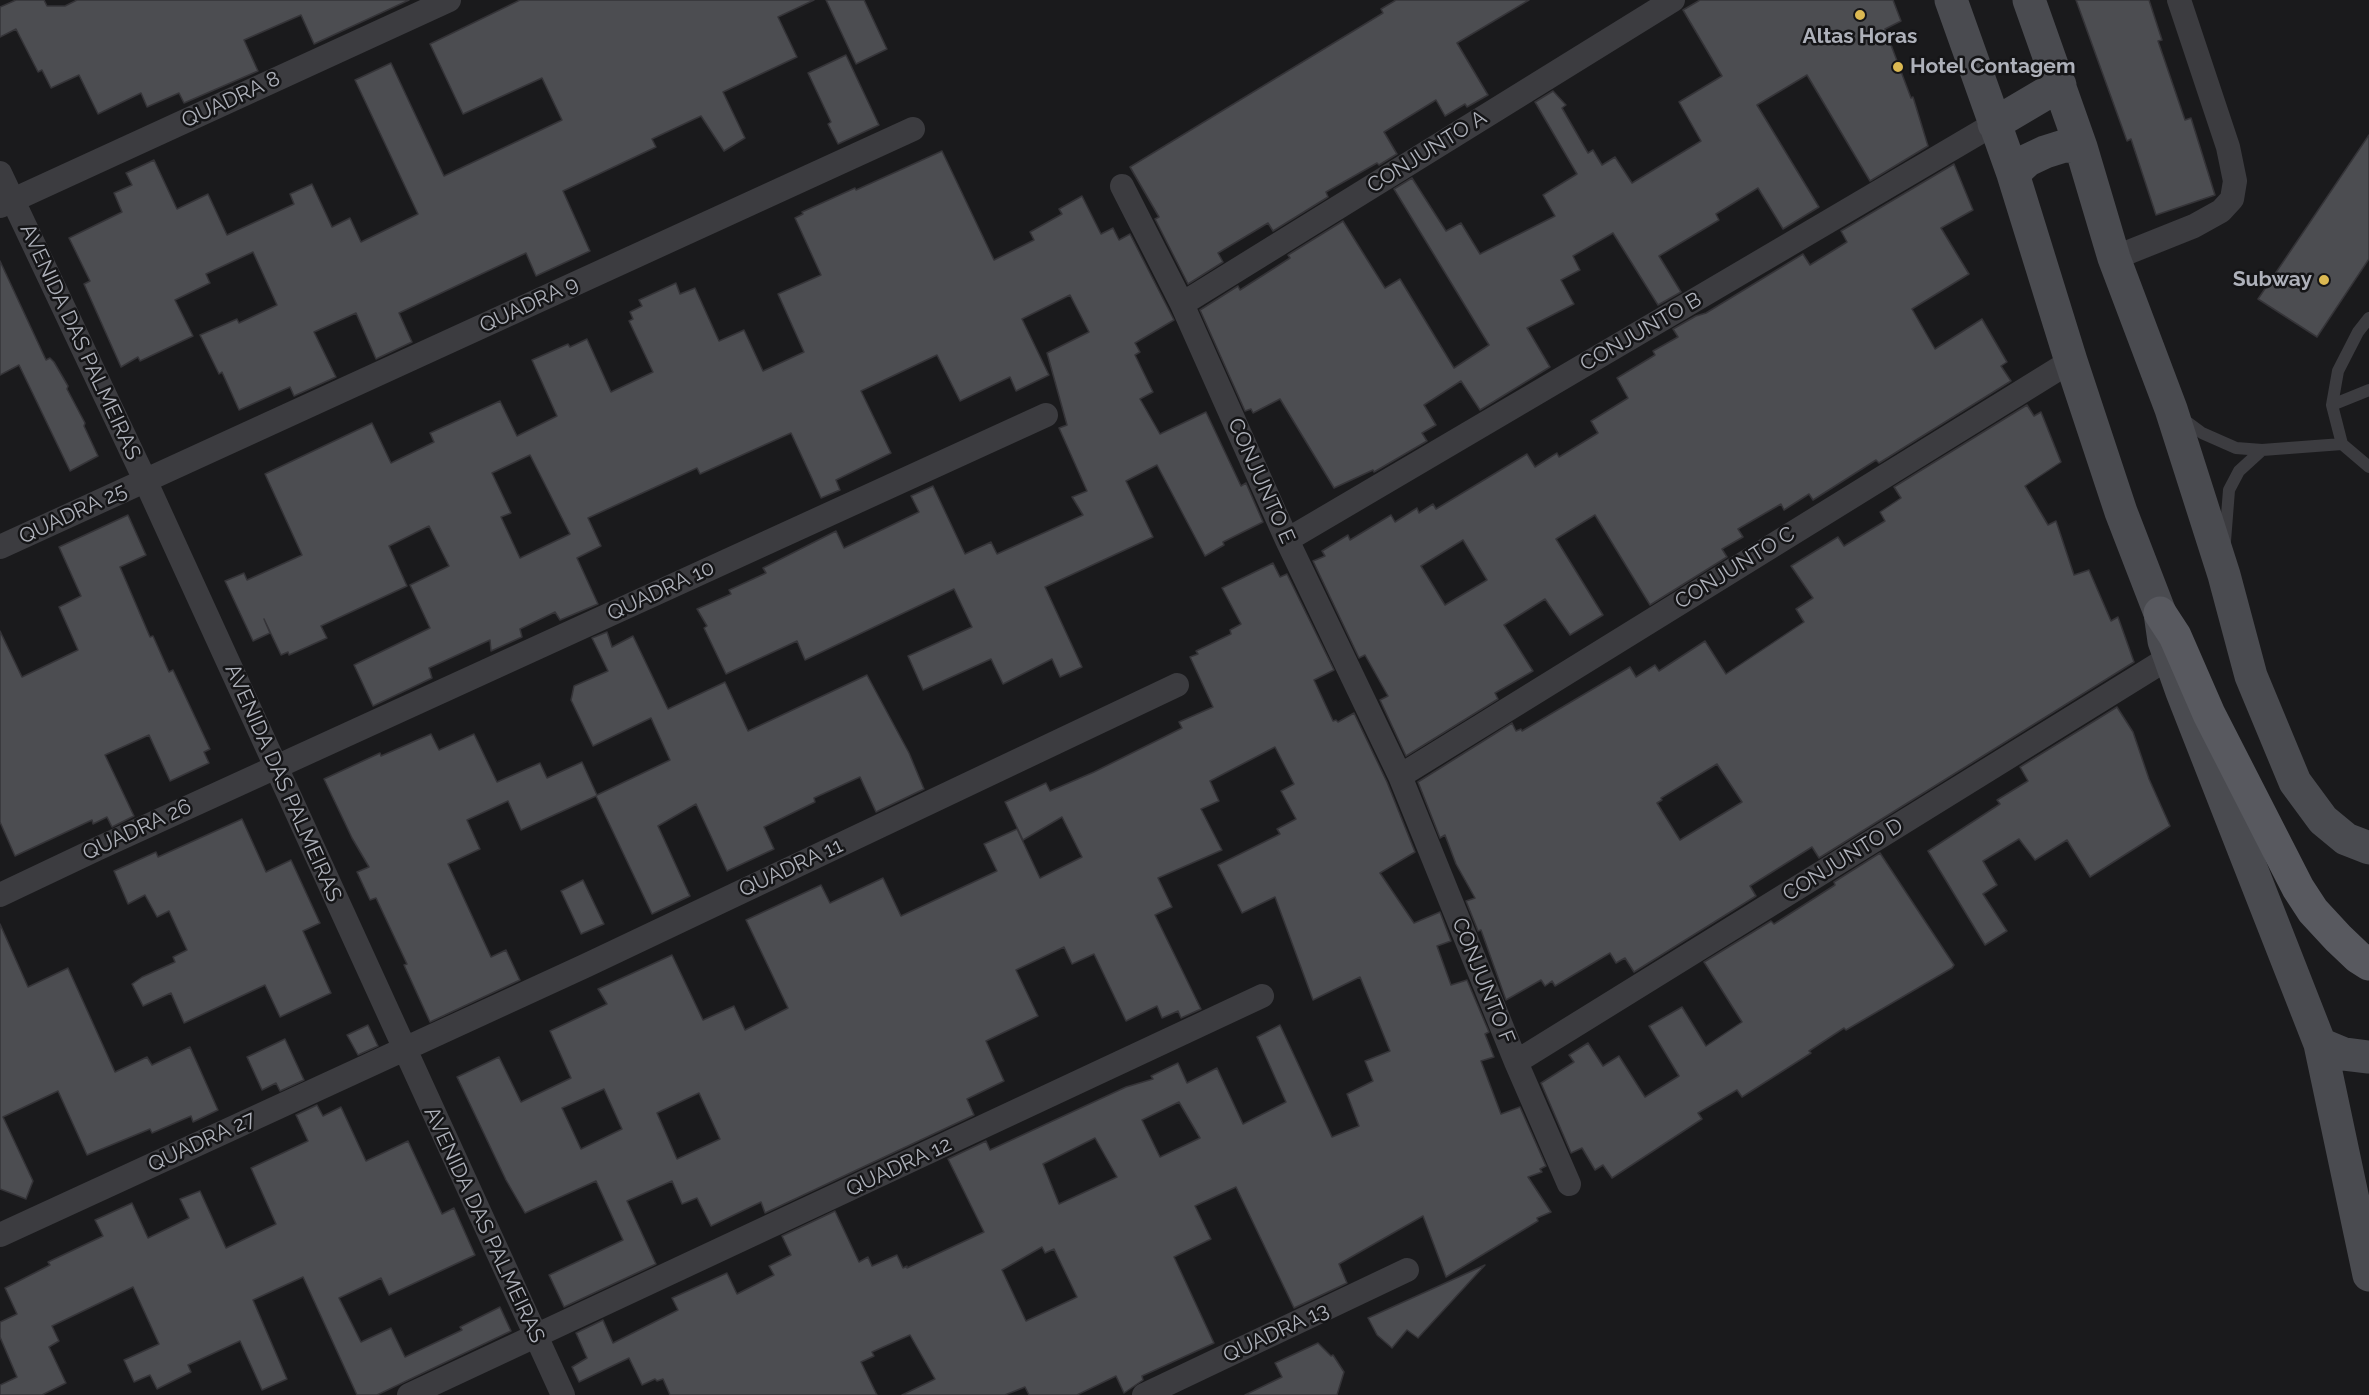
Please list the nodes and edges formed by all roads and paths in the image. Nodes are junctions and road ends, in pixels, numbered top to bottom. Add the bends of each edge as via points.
1 (449, 0) edge
2 (1673, 0) edge
3 (1951, 0) edge
4 (2029, 0) edge
5 (2179, 0) edge
6 (2060, 85) junction
7 (1994, 124) junction
8 (913, 129) dead end
9 (2081, 147) junction
10 (0, 172) edge
11 (2013, 174) junction
12 (1122, 186) dead end
13 (7, 203) edge
14 (2114, 258) junction
15 (1182, 304) junction
16 (2369, 318) edge
17 (2071, 361) junction
18 (2369, 390) edge
19 (2332, 405) junction
20 (2171, 409) junction
21 (1046, 415) dead end
22 (2342, 444) junction
23 (2262, 450) junction
24 (2369, 467) edge
25 (145, 480) junction
26 (1287, 540) junction
27 (0, 547) edge
28 (2224, 575) junction
29 (2160, 613) junction
30 (2170, 657) junction
31 (1177, 685) dead end
32 (275, 767) junction
33 (1400, 776) junction
34 (2369, 848) edge
35 (0, 895) edge
36 (2369, 964) edge
37 (1262, 996) dead end
38 (2320, 1044) junction
39 (404, 1050) junction
40 (2369, 1057) edge
41 (1516, 1062) junction
42 (1569, 1184) dead end
43 (0, 1235) edge
44 (1407, 1270) dead end
45 (2369, 1275) edge
46 (535, 1337) junction
47 (409, 1395) edge
48 (563, 1395) edge
49 (1144, 1395) edge

1 - 13 street, QUADRA 8
2 - 15 street, CONJUNTO A
3 - 7 main road
4 - 6 main road
5 - 14 street via 2228,147 2235,181 2232,199 2222,211 2194,226
6 - 7 main road
6 - 9 main road
7 - 11 main road
7 - 26 street, CONJUNTO B
8 - 25 street, QUADRA 9
9 - 11 main road via 2064,146 2045,152 2028,160
9 - 14 main road
10 - 13 street, AVENIDA DAS PALMEIRAS
11 - 17 main road
12 - 15 street, CONJUNTO E
13 - 25 street, AVENIDA DAS PALMEIRAS
14 - 20 main road
15 - 26 street, CONJUNTO E
16 - 19 lane via 2338,371
17 - 29 main road via 2121,512
17 - 33 street, CONJUNTO C
18 - 19 lane
19 - 22 lane
20 - 23 lane via 2202,434 2224,444
20 - 28 main road
21 - 32 street, QUADRA 10
22 - 23 lane
22 - 24 lane
23 - 28 lane via 2239,471 2229,490
25 - 27 street, QUADRA 25
25 - 32 street, AVENIDA DAS PALMEIRAS
26 - 33 street, CONJUNTO E
28 - 34 main road via 2251,676 2295,782 2323,820 2346,839
29 - 30 main road
29 - 36 main road via 2175,636 2209,714 2298,888 2325,925
30 - 38 main road
30 - 41 street, CONJUNTO D
31 - 39 street, QUADRA 11
32 - 35 street, QUADRA 26
32 - 39 street, AVENIDA DAS PALMEIRAS
33 - 41 street, CONJUNTO F
37 - 46 street, QUADRA 12
38 - 40 main road via 2344,1054
38 - 45 main road
39 - 43 street, QUADRA 27
39 - 46 street, AVENIDA DAS PALMEIRAS
41 - 42 street, CONJUNTO F
44 - 49 street, QUADRA 13
46 - 47 street, QUADRA 12
46 - 48 street, AVENIDA DAS PALMEIRAS

